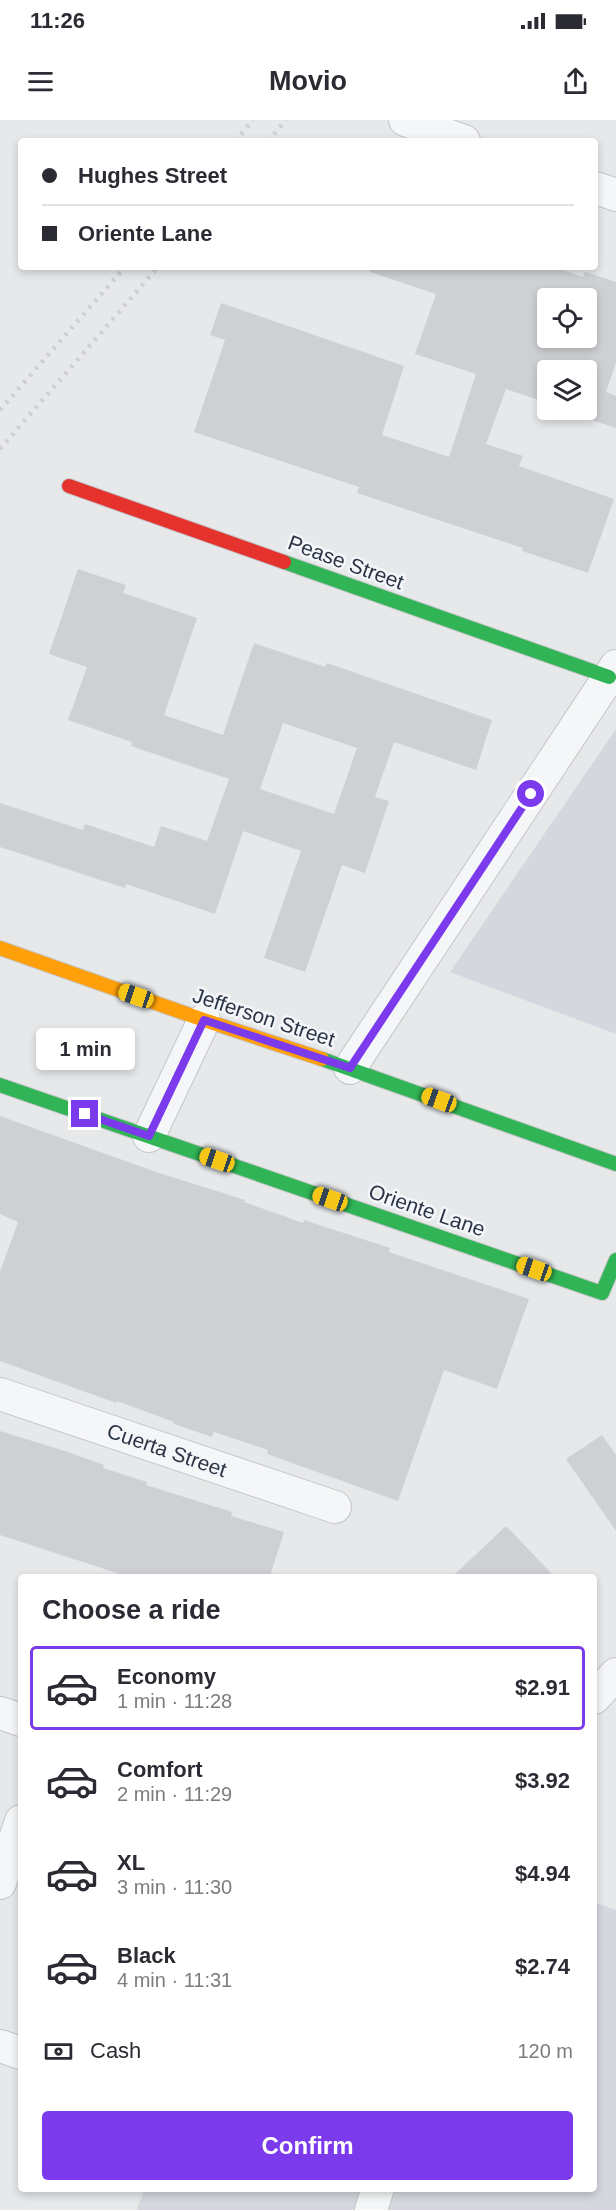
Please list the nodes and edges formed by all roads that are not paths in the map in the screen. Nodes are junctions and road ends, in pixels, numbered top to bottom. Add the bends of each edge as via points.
1 (405, 120) edge
2 (456, 138) edge
3 (598, 189) edge
4 (616, 195) edge
5 (69, 486) dead end
6 (612, 672) edge
7 (0, 948) edge
8 (204, 1020) junction
9 (350, 1068) junction
10 (0, 1085) edge
11 (149, 1136) junction
12 (616, 1164) edge
13 (616, 1260) edge
14 (0, 1394) edge
15 (335, 1507) dead end
16 (616, 1674) edge
17 (597, 1695) edge
18 (0, 1713) edge
19 (18, 1719) edge
20 (18, 1830) edge
21 (0, 1883) edge
22 (0, 2046) edge
23 (18, 2052) edge
24 (377, 2192) edge
25 (371, 2210) edge

1 - 2 street
3 - 4 street
5 - 6 street, Pease Street
6 - 9 street
7 - 8 street, Jefferson Street
8 - 9 street, Jefferson Street
8 - 11 street
9 - 12 street, Jefferson Street
10 - 11 street, Oriente Lane
11 - 13 street, Oriente Lane via 602,1293
14 - 15 street, Cuerta Street
16 - 17 street
18 - 19 street
20 - 21 street
22 - 23 street
24 - 25 street

